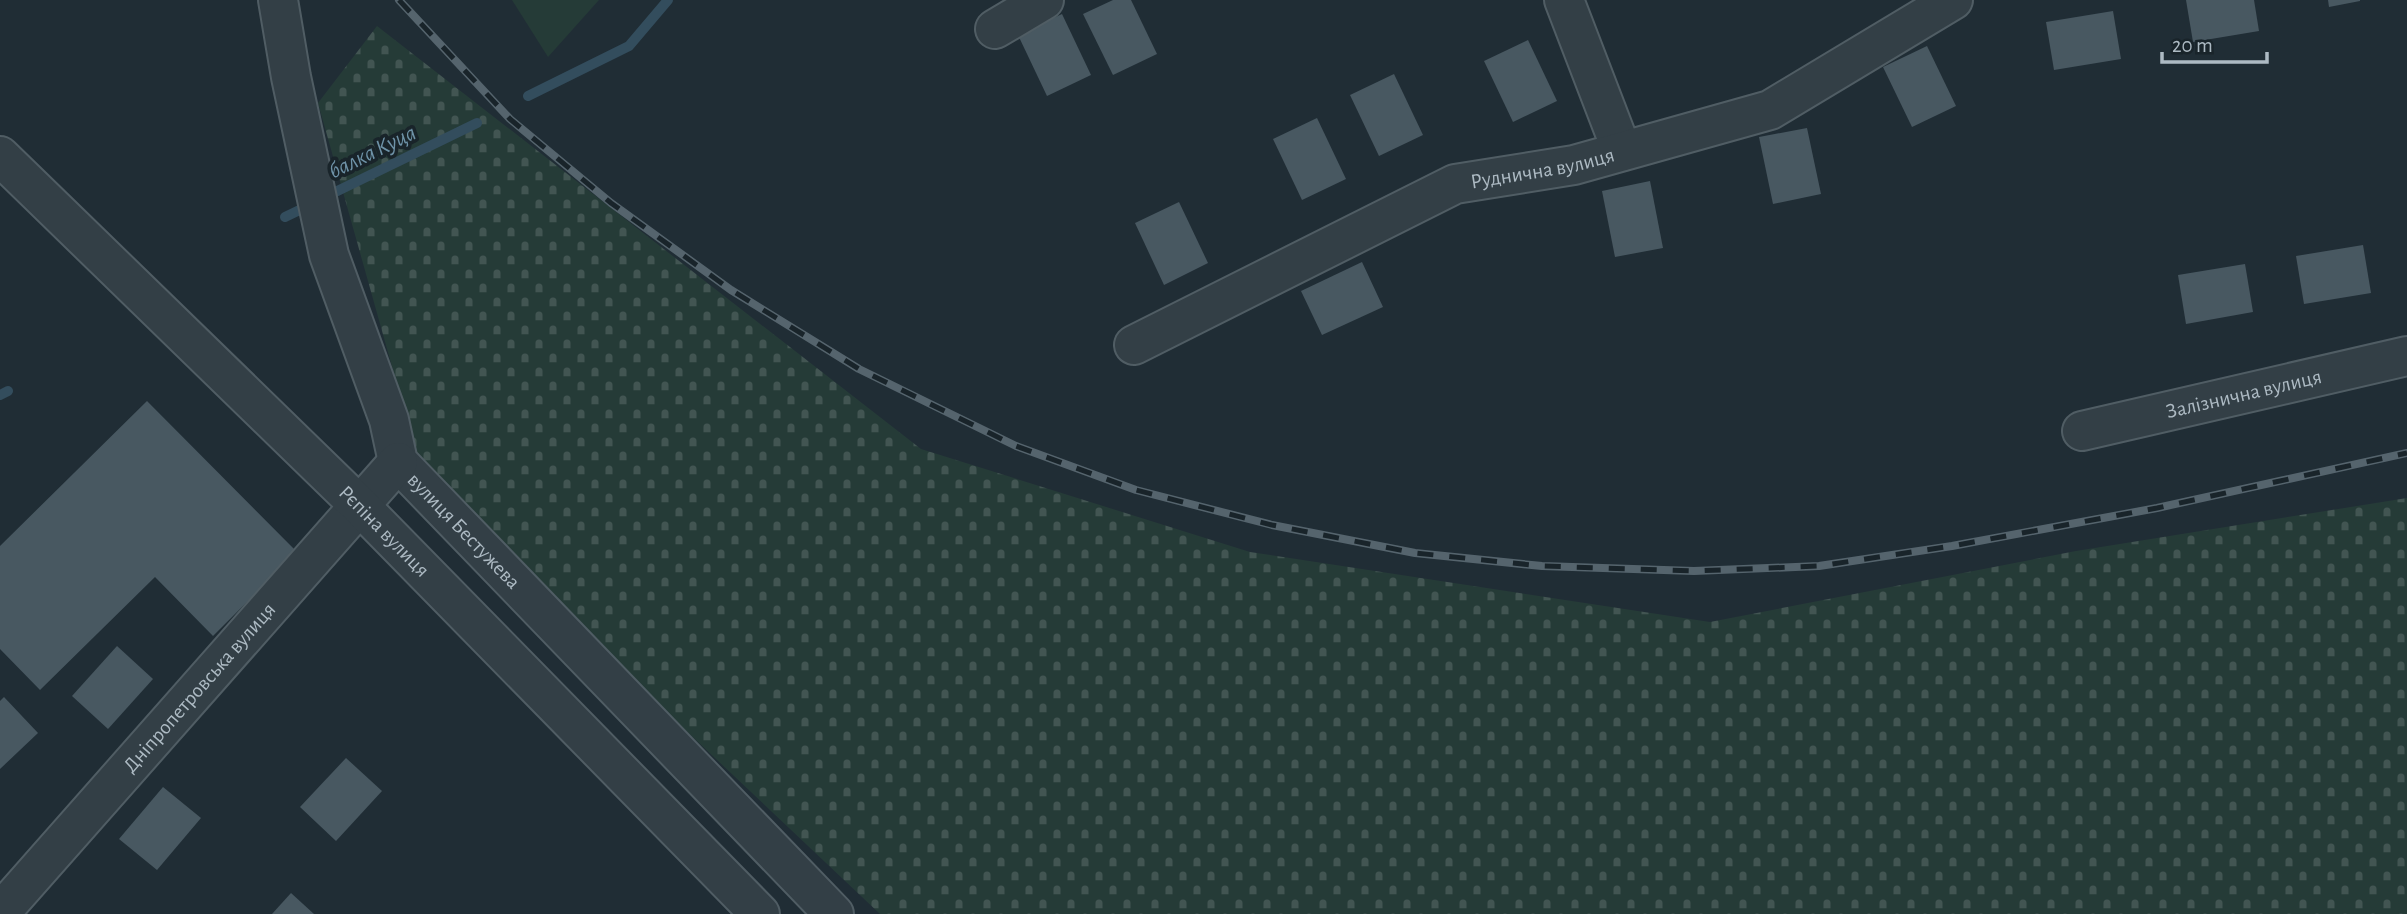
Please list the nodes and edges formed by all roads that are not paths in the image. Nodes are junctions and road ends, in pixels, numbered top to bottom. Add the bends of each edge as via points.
1 (278, 0) edge
2 (1044, 0) edge
3 (1564, 0) edge
4 (1950, 1) edge
5 (995, 29) dead end
6 (1622, 151) junction
7 (0, 156) edge
8 (1134, 345) dead end
9 (2407, 356) edge
10 (2082, 431) dead end
11 (398, 461) junction
12 (360, 506) junction
13 (0, 913) edge
14 (760, 914) edge
15 (834, 914) edge

1 - 11 street, вулиця Бестужева via 329,255 389,420
2 - 5 street
3 - 6 street
4 - 6 street, Руднична вулиця via 1770,110
6 - 8 street, Руднична вулиця via 1574,165 1455,184
7 - 12 street, Рєпіна вулиця
9 - 10 street, Залізнична вулиця
11 - 12 street, Дніпропетровська вулиця
11 - 15 street, вулиця Бестужева
12 - 13 street, Дніпропетровська вулиця
12 - 14 street, Рєпіна вулиця

